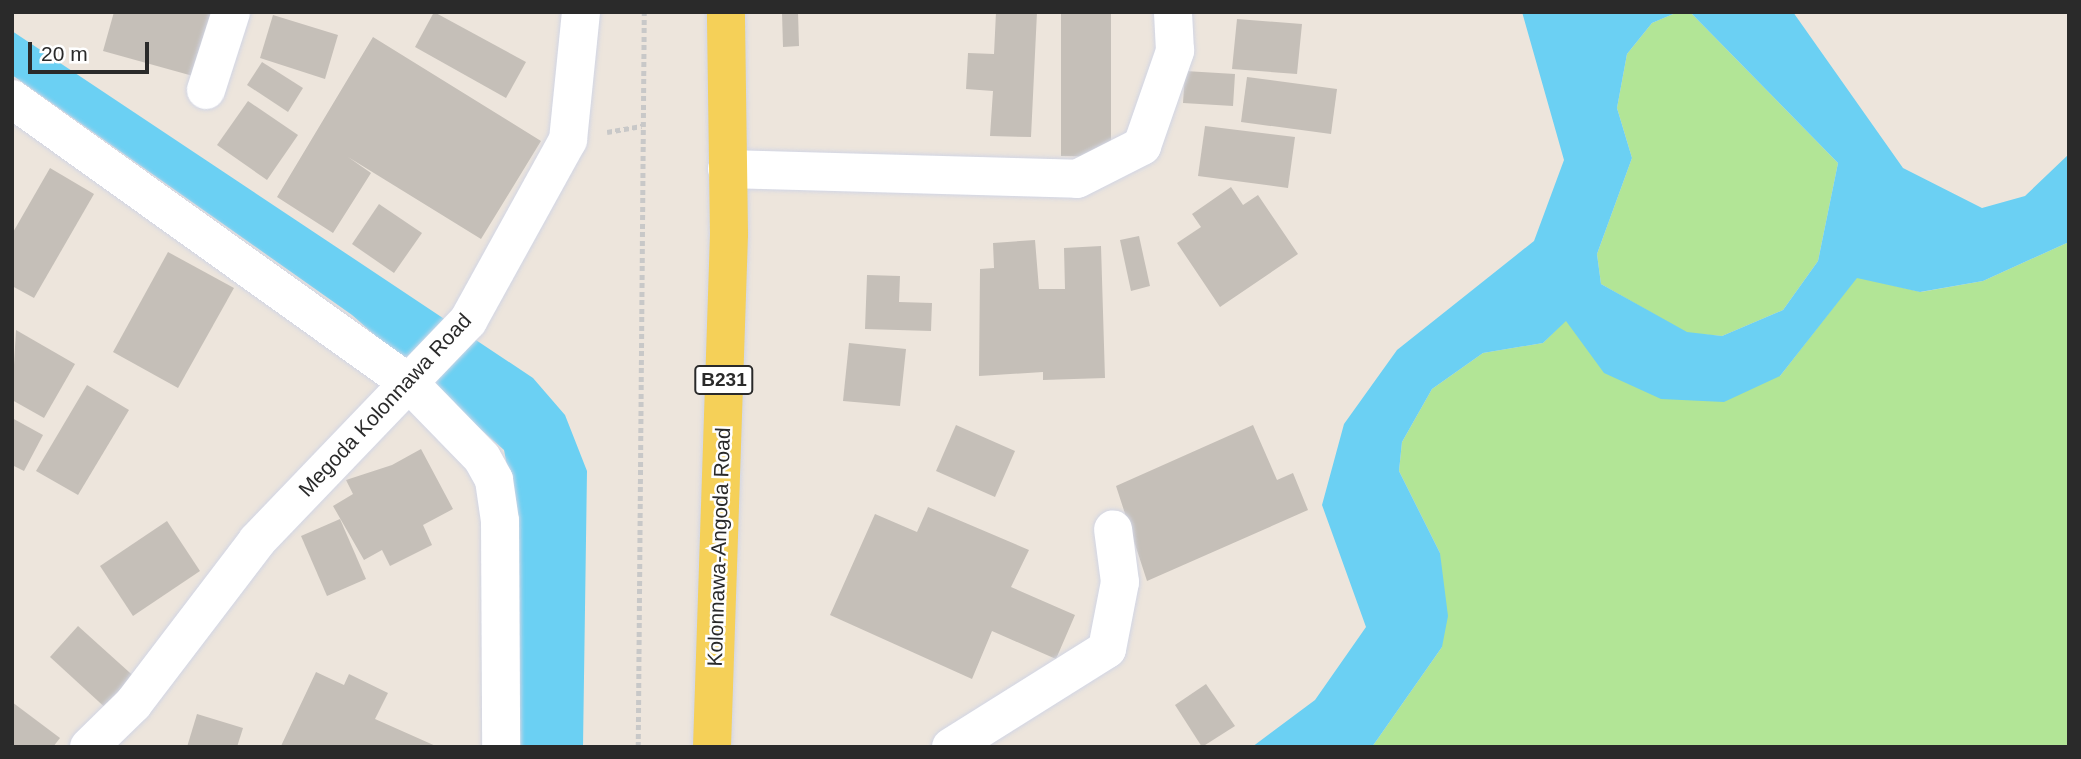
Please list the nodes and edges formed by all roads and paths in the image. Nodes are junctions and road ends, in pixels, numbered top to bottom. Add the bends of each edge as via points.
1 (231, 12) edge
2 (581, 12) edge
3 (644, 12) edge
4 (726, 12) edge
5 (1173, 12) edge
6 (206, 90) dead end
7 (12, 99) edge
8 (727, 169) junction
9 (410, 384) junction
10 (1113, 529) dead end
11 (89, 747) edge
12 (500, 747) edge
13 (638, 747) edge
14 (712, 747) edge
15 (951, 747) edge

1 - 6 street
2 - 9 street, Megoda Kolonnawa Road via 568,140 468,321
3 - 13 path
4 - 8 main road, Kolonnawa-Angoda Road / B231
5 - 8 street via 1175,51 1142,146 1077,179
7 - 9 street
8 - 14 main road, Kolonnawa-Angoda Road / B231 via 729,234
9 - 11 street, Megoda Kolonnawa Road via 257,541 133,704
9 - 12 street via 482,458 494,480 500,521
10 - 15 street via 1120,582 1107,649

